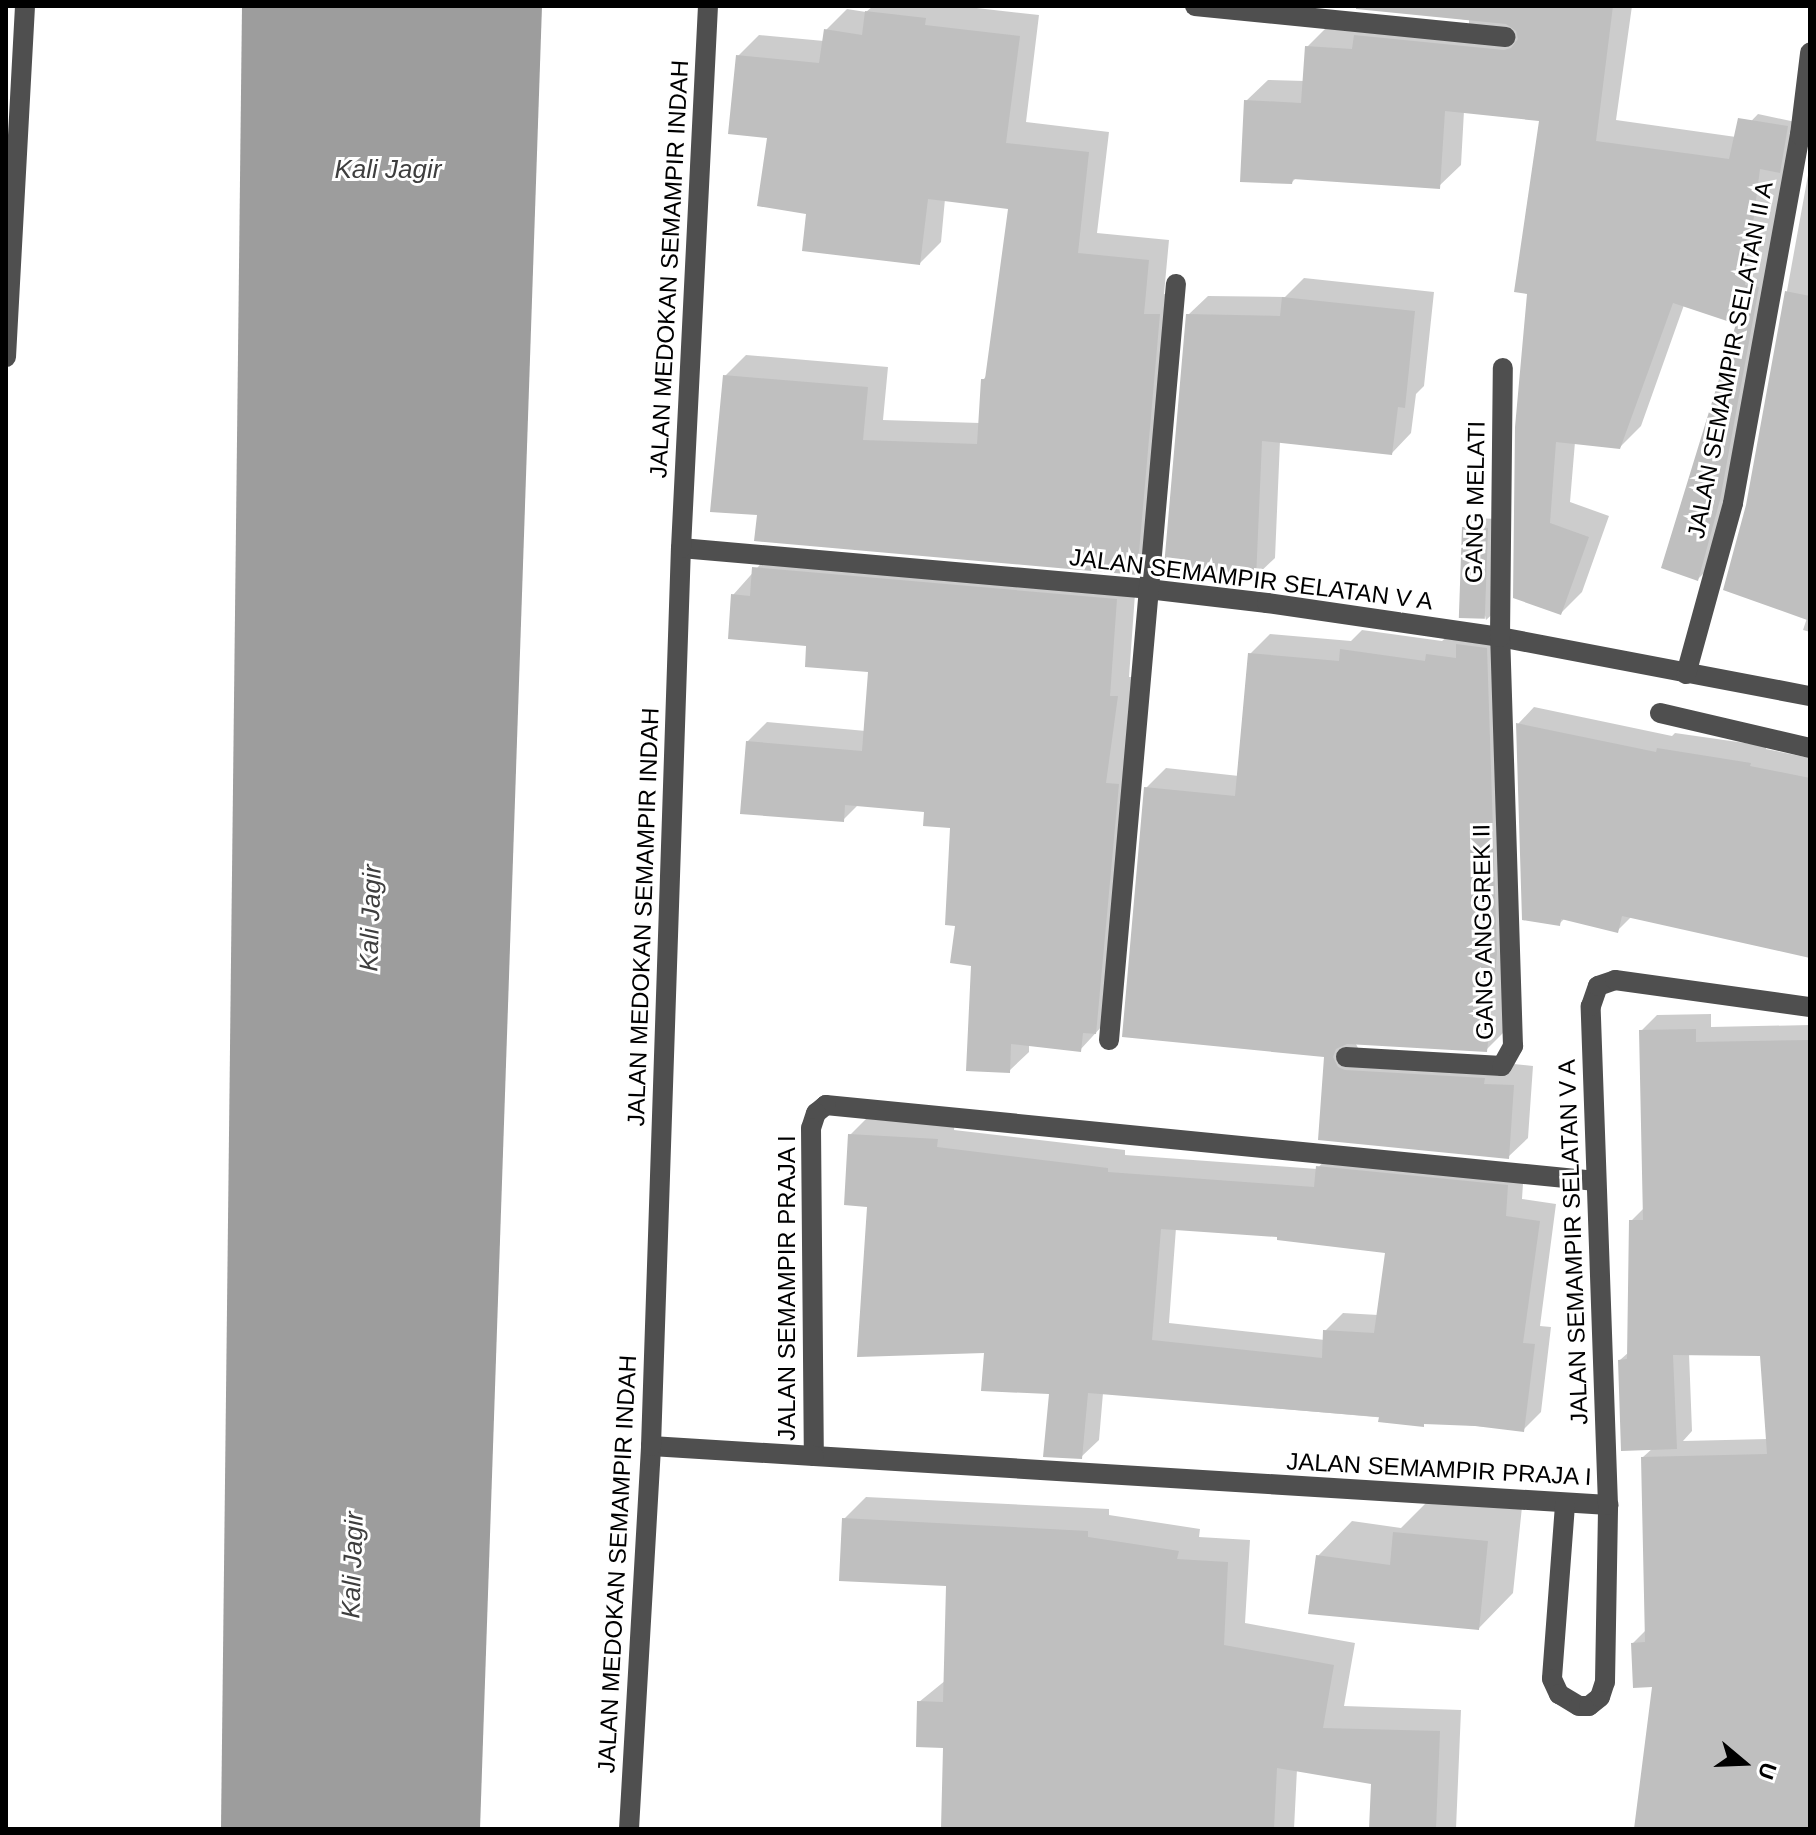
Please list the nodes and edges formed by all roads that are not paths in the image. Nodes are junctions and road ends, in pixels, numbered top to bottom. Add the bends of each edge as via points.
1 (25, 6) edge
2 (708, 6) edge
3 (1195, 6) edge
4 (1505, 37) dead end
5 (15, 52) edge
6 (1810, 53) edge
7 (1805, 136) edge
8 (1176, 284) dead end
9 (6, 357) edge
10 (1503, 368) dead end
11 (681, 548) junction
12 (1148, 589) junction
13 (1500, 637) junction
14 (1686, 674) junction
15 (1810, 696) edge
16 (1660, 713) dead end
17 (1810, 748) edge
18 (1810, 1007) edge
19 (1109, 1040) dead end
20 (1346, 1057) dead end
21 (1596, 1181) junction
22 (651, 1446) junction
23 (814, 1456) junction
24 (1565, 1505) junction
25 (1608, 1505) junction
26 (629, 1829) edge

1 - 5 street
2 - 11 street, JALAN MEDOKAN SEMAMPIR INDAH
3 - 4 street
5 - 9 street
6 - 7 street, JALAN SEMAMPIR SELATAN II A
7 - 14 street, JALAN SEMAMPIR SELATAN II A via 1733,503
8 - 12 street
10 - 13 street, GANG MELATI
11 - 12 street, JALAN SEMAMPIR SELATAN V A
11 - 22 street, JALAN MEDOKAN SEMAMPIR INDAH
12 - 13 street, JALAN SEMAMPIR SELATAN V A
12 - 19 street
13 - 14 street, JALAN SEMAMPIR SELATAN V A
13 - 20 street, GANG ANGGREK II via 1513,1000 1509,1057 1502,1066
14 - 15 street, JALAN SEMAMPIR SELATAN V A
16 - 17 street
18 - 21 street, JALAN SEMAMPIR SELATAN V A via 1615,980 1598,986 1591,1006
21 - 23 street, JALAN SEMAMPIR PRAJA I via 826,1105 816,1113 811,1128
21 - 25 street, JALAN SEMAMPIR SELATAN V A
22 - 23 street
22 - 26 street, JALAN MEDOKAN SEMAMPIR INDAH
23 - 24 street, JALAN SEMAMPIR PRAJA I
24 - 25 street, JALAN SEMAMPIR PRAJA I
24 - 25 street, JALAN SEMAMPIR SELATAN V A via 1552,1679 1559,1694 1579,1706 1600,1697 1605,1682

